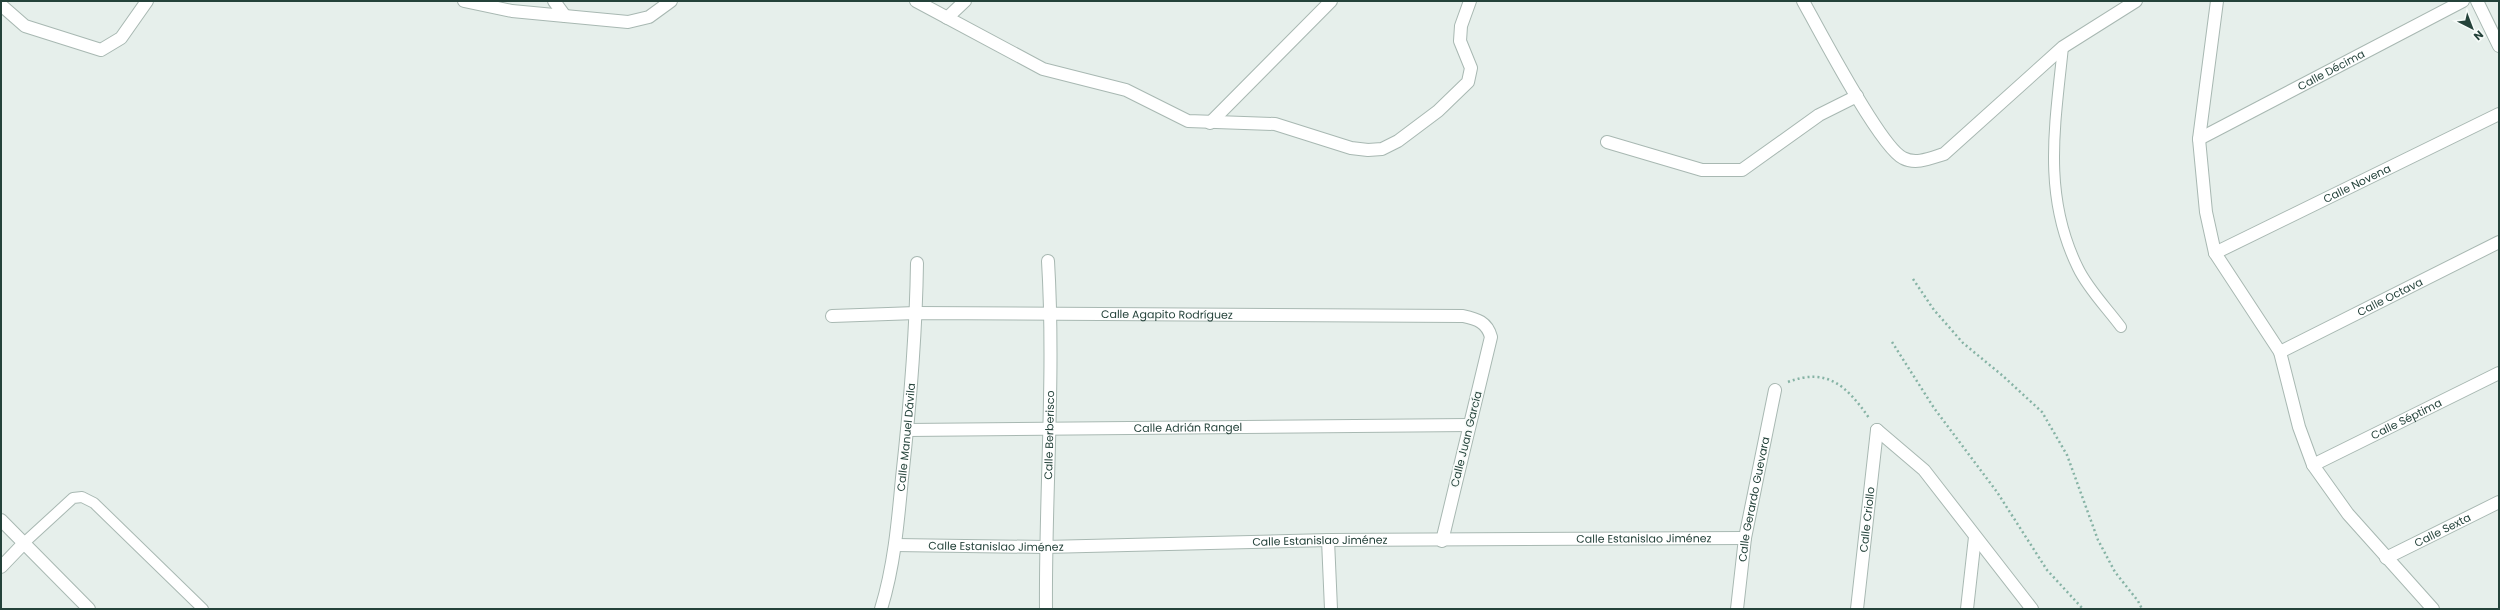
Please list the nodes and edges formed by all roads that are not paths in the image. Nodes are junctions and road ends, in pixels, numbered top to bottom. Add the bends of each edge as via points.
1 (147, 1) edge
2 (464, 1) edge
3 (554, 1) edge
4 (671, 1) edge
5 (916, 1) edge
6 (965, 1) edge
7 (1331, 1) edge
8 (1470, 1) edge
9 (1803, 1) edge
10 (2136, 1) edge
11 (2217, 1) edge
12 (2463, 1) edge
13 (2477, 1) edge
14 (1, 5) edge
15 (566, 16) junction
16 (947, 18) junction
17 (2499, 46) edge
18 (2063, 47) junction
19 (1857, 96) junction
20 (2499, 114) edge
21 (1210, 123) junction
22 (2199, 139) junction
23 (1607, 142) dead end
24 (2499, 242) edge
25 (2215, 253) junction
26 (1048, 261) dead end
27 (917, 263) dead end
28 (916, 313) junction
29 (1051, 314) junction
30 (832, 316) dead end
31 (2121, 327) dead end
32 (1491, 337) joint
33 (2280, 352) junction
34 (2499, 373) edge
35 (1776, 390) road end
36 (1469, 425) junction
37 (1051, 429) junction
38 (908, 430) junction
39 (2313, 465) junction
40 (2499, 502) edge
41 (1, 520) edge
42 (1975, 537) junction
43 (1745, 538) junction
44 (1328, 540) junction
45 (1442, 541) junction
46 (25, 542) junction
47 (895, 545) junction
48 (1045, 547) junction
49 (2386, 558) junction
50 (1, 566) edge
51 (89, 609) edge
52 (203, 609) edge
53 (880, 609) edge
54 (1046, 609) edge
55 (1331, 609) edge
56 (1737, 609) edge
57 (1857, 609) edge
58 (1967, 609) edge
59 (2032, 609) edge
60 (2433, 609) edge

1 - 14 street via 120,38 101,50 25,26
2 - 15 street via 512,11
3 - 15 street
4 - 15 street via 639,21
5 - 16 street
6 - 16 street
7 - 21 street
8 - 21 street via 1461,26 1460,41 1471,68 1468,82 1420,125 1382,149 1351,148 1275,124
9 - 19 street
10 - 18 street
11 - 22 street
12 - 22 street, Calle Décima
13 - 17 street
16 - 21 street via 1043,69 1126,90 1188,121
18 - 19 street via 1944,154 1920,161 1902,158 1883,137
18 - 31 lane via 2052,149 2054,193 2061,223 2078,269
19 - 23 street via 1819,115 1742,170 1702,170
20 - 25 street, Calle Novena
22 - 25 street via 2206,212
24 - 33 street, Calle Octava
25 - 33 street
26 - 29 street, Calle Berberisco
27 - 28 street, Calle Manuel Dávila
28 - 29 street, Calle Agapito Rodríguez
28 - 30 street, Calle Agapito Rodríguez
28 - 38 street, Calle Manuel Dávila
29 - 32 street, Calle Agapito Rodríguez via 1463,316 1483,322 1489,328
29 - 37 street, Calle Berberisco
32 - 36 street, Calle Juan García
33 - 39 street via 2299,427
34 - 39 street, Calle Séptima
35 - 43 street, Calle Gerardo Guevara
36 - 37 street, Calle Adrián Rangel
36 - 45 street, Calle Juan García
37 - 38 street, Calle Adrián Rangel
37 - 48 street, Calle Berberisco
38 - 47 street, Calle Manuel Dávila
39 - 49 street via 2348,514
40 - 49 street, Calle Sexta
41 - 46 street
42 - 57 street, Calle Criollo via 1924,470 1877,430
42 - 58 street
42 - 59 street
43 - 45 street, Calle Estanislao Jiménez
43 - 56 street, Calle Gerardo Guevara
44 - 45 street, Calle Estanislao Jiménez
44 - 48 street, Calle Estanislao Jiménez
44 - 55 street
46 - 50 street
46 - 51 street
46 - 52 lane via 73,498 82,497 94,503
47 - 48 street, Calle Estanislao Jiménez
47 - 53 street, Calle Manuel Dávila
48 - 54 street, Calle Berberisco
49 - 60 street

